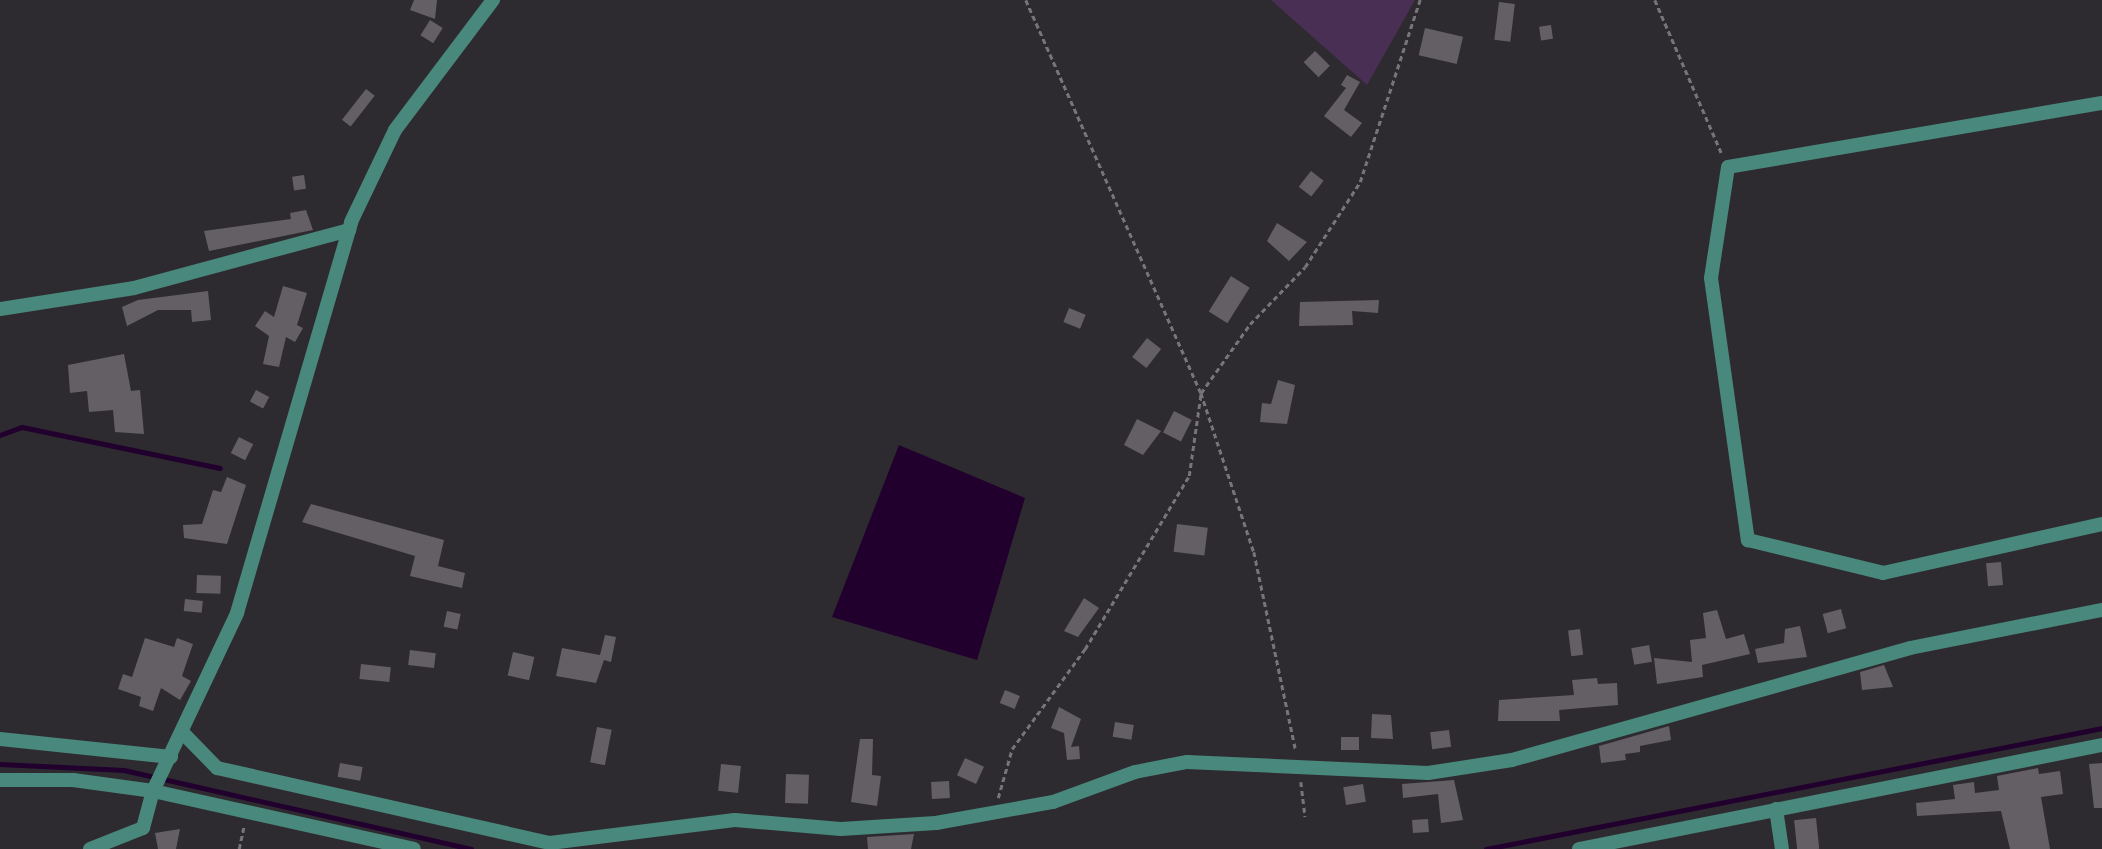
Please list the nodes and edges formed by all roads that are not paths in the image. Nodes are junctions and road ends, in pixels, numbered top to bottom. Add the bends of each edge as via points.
1 (493, 0) edge
2 (2102, 103) edge
3 (349, 230) junction
4 (0, 309) edge
5 (2102, 524) edge
6 (2102, 610) edge
7 (183, 733) junction
8 (0, 739) edge
9 (2102, 745) edge
10 (171, 757) junction
11 (0, 780) edge
12 (158, 782) junction
13 (1776, 809) junction
14 (90, 849) edge
15 (414, 849) edge
16 (1579, 849) edge
17 (1782, 849) edge

1 - 3 street via 396,130
2 - 5 street via 1728,167 1712,278 1748,540 1883,573
3 - 4 street via 134,288
3 - 7 street via 237,613
6 - 7 street via 1910,648 1513,760 1428,773 1187,762 998,812 841,829 735,820 550,843 217,768
7 - 10 street
8 - 10 street
9 - 13 street
10 - 12 street
11 - 12 street
12 - 14 street via 143,828
12 - 15 street via 247,816
13 - 16 street
13 - 17 street

